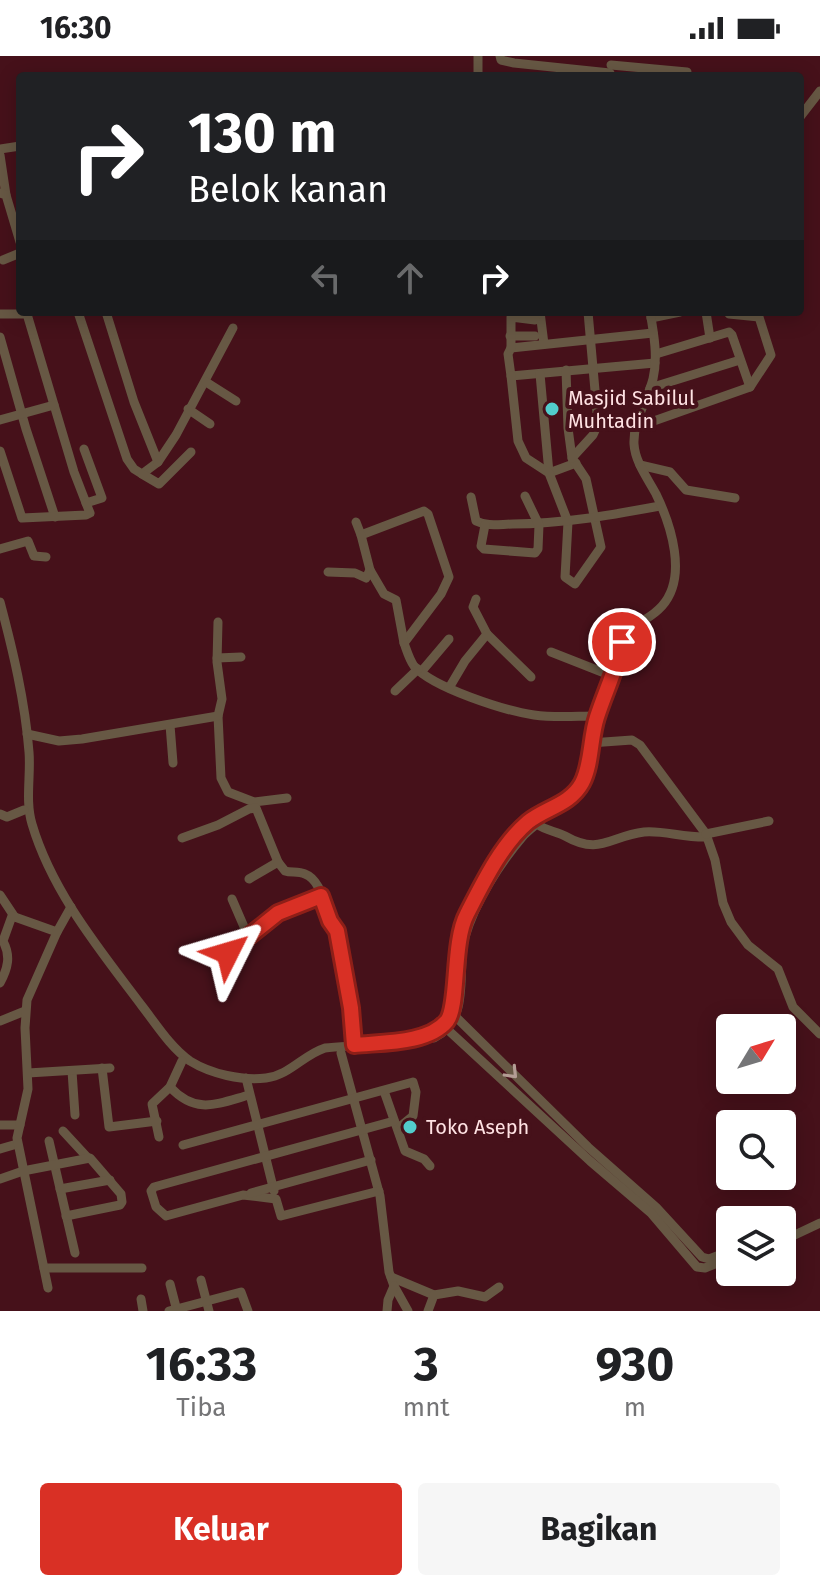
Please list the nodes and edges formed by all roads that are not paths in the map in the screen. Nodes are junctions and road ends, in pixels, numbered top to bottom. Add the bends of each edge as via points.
1 (500, 56) edge
2 (558, 61) edge
3 (610, 67) edge
4 (687, 72) dead end
5 (820, 91) edge
6 (804, 112) edge
7 (0, 152) edge
8 (3, 194) edge
9 (16, 231) edge
10 (16, 255) edge
11 (3, 260) dead end
12 (28, 316) edge
13 (79, 316) edge
14 (107, 316) edge
15 (538, 316) edge
16 (588, 316) edge
17 (651, 316) edge
18 (707, 316) edge
19 (729, 316) edge
20 (752, 316) edge
21 (233, 328) dead end
22 (653, 333) junction
23 (726, 333) junction
24 (510, 336) junction
25 (535, 336) dead end
26 (0, 337) edge
27 (710, 338) junction
28 (591, 339) junction
29 (544, 344) junction
30 (511, 348) junction
31 (656, 358) junction
32 (740, 360) junction
33 (594, 368) junction
34 (566, 370) junction
35 (540, 374) junction
36 (511, 376) junction
37 (206, 382) junction
38 (750, 387) junction
39 (650, 388) junction
40 (236, 401) dead end
41 (54, 405) junction
42 (188, 409) junction
43 (21, 414) junction
44 (0, 420) edge
45 (636, 423) junction
46 (210, 424) dead end
47 (84, 449) dead end
48 (0, 451) edge
49 (191, 452) dead end
50 (574, 461) junction
51 (158, 462) junction
52 (640, 465) junction
53 (549, 473) junction
54 (142, 474) junction
55 (525, 496) dead end
56 (471, 497) dead end
57 (735, 498) dead end
58 (86, 503) junction
59 (660, 506) junction
60 (55, 517) junction
61 (596, 517) junction
62 (356, 522) dead end
63 (568, 522) junction
64 (485, 525) junction
65 (539, 525) junction
66 (361, 535) junction
67 (0, 549) edge
68 (46, 557) dead end
69 (370, 570) junction
70 (328, 572) dead end
71 (476, 599) dead end
72 (0, 602) edge
73 (0, 622) edge
74 (218, 622) dead end
75 (487, 634) junction
76 (449, 639) dead end
77 (404, 643) junction
78 (551, 652) dead end
79 (241, 657) dead end
80 (217, 658) junction
81 (420, 671) junction
82 (612, 676) junction
83 (531, 677) dead end
84 (449, 688) junction
85 (395, 691) dead end
86 (218, 716) junction
87 (597, 716) junction
88 (170, 725) junction
89 (27, 734) junction
90 (590, 743) junction
91 (173, 763) dead end
92 (287, 798) dead end
93 (551, 809) junction
94 (24, 810) junction
95 (1, 817) edge
96 (769, 821) dead end
97 (537, 824) junction
98 (706, 835) junction
99 (182, 838) dead end
100 (278, 862) junction
101 (501, 862) junction
102 (249, 879) dead end
103 (0, 895) edge
104 (321, 896) junction
105 (232, 899) dead end
106 (69, 909) junction
107 (14, 916) junction
108 (57, 932) junction
109 (248, 936) junction
110 (216, 949) dead end
111 (0, 983) edge
112 (25, 1011) junction
113 (457, 1018) junction
114 (0, 1021) edge
115 (448, 1030) junction
116 (820, 1034) edge
117 (354, 1045) junction
118 (341, 1053) junction
119 (182, 1061) junction
120 (72, 1071) junction
121 (28, 1073) junction
122 (246, 1081) junction
123 (170, 1087) junction
124 (384, 1091) junction
125 (249, 1095) junction
126 (354, 1099) junction
127 (75, 1115) dead end
128 (157, 1121) junction
129 (398, 1123) junction
130 (0, 1125) edge
131 (20, 1125) junction
132 (256, 1126) junction
133 (363, 1130) junction
134 (63, 1131) dead end
135 (159, 1137) dead end
136 (49, 1141) dead end
137 (17, 1144) junction
138 (183, 1145) dead end
139 (0, 1149) edge
140 (264, 1156) junction
141 (87, 1157) junction
142 (371, 1160) junction
143 (55, 1164) junction
144 (430, 1166) dead end
145 (23, 1171) junction
146 (0, 1179) edge
147 (110, 1180) junction
148 (273, 1187) junction
149 (60, 1189) junction
150 (379, 1191) junction
151 (243, 1195) junction
152 (276, 1199) junction
153 (653, 1210) junction
154 (66, 1216) junction
155 (820, 1223) edge
156 (796, 1236) edge
157 (75, 1253) dead end
158 (716, 1256) edge
159 (716, 1264) edge
160 (44, 1268) junction
161 (142, 1268) dead end
162 (201, 1280) dead end
163 (393, 1282) junction
164 (170, 1284) dead end
165 (499, 1287) dead end
166 (48, 1288) dead end
167 (434, 1295) junction
168 (141, 1299) dead end
169 (206, 1300) junction
170 (174, 1310) edge
171 (143, 1311) edge
172 (209, 1311) edge
173 (247, 1311) edge
174 (387, 1311) edge
175 (408, 1311) edge
176 (428, 1311) edge

1 - 2 street via 514,63
2 - 3 street
3 - 4 street
5 - 6 street
7 - 8 street
8 - 9 street
10 - 11 street
12 - 41 street
13 - 54 street via 127,459
14 - 51 street
15 - 24 street via 511,317
15 - 29 street
16 - 28 street
17 - 22 street
18 - 27 street
19 - 23 street
20 - 38 street via 759,317 770,347 769,359
21 - 37 street
22 - 28 street
22 - 31 street
23 - 27 street
23 - 32 street via 732,335
24 - 25 street
24 - 30 street
26 - 43 street
27 - 31 street
28 - 29 street
28 - 33 street
29 - 30 street
30 - 36 street
31 - 33 street
31 - 39 street
32 - 38 street
32 - 39 street
33 - 34 street
33 - 50 street via 596,429
34 - 35 street
34 - 50 street
35 - 36 street
35 - 53 street
36 - 53 street via 523,461
37 - 40 street
37 - 42 street
38 - 45 street
39 - 45 street
41 - 43 street
41 - 58 street
42 - 46 street
42 - 51 street
43 - 44 street
43 - 60 street
45 - 52 street
47 - 58 street via 102,498
48 - 60 street via 20,516
49 - 54 street via 159,484
50 - 53 street
50 - 61 street via 586,479
51 - 54 street
52 - 57 street via 670,472 686,490
52 - 59 street
53 - 63 street
55 - 65 street
56 - 64 street via 476,521
58 - 60 street via 86,515
59 - 61 street
59 - 82 street via 674,557 671,591 652,615 626,629
61 - 63 street
61 - 63 street via 600,550 575,584 565,577
62 - 66 street
63 - 65 street
64 - 65 street
64 - 65 street via 484,549 533,553 538,549
66 - 69 street
66 - 77 street via 424,511 428,514 449,577
67 - 68 street via 28,541 34,556
69 - 70 street via 366,578
69 - 77 street via 384,594 396,600
71 - 75 street via 473,607
72 - 89 street
73 - 94 street via 23,733
74 - 80 street
75 - 83 street
75 - 84 street
76 - 81 street
77 - 81 street
78 - 82 street
79 - 80 street
80 - 86 street via 222,699
81 - 84 street
81 - 85 street
82 - 87 street
84 - 87 street via 526,714
86 - 88 street
86 - 92 street via 221,778 228,792 254,802
87 - 90 street
88 - 89 street via 68,741
88 - 91 street
89 - 106 street via 31,823
90 - 93 street via 582,783
90 - 98 street via 637,742
93 - 97 street
93 - 101 street via 528,823
94 - 95 street
94 - 106 street via 31,836
96 - 98 street
97 - 98 street via 591,846 645,832
97 - 101 street
98 - 116 street via 731,922 748,945 778,969 793,1007
99 - 100 street via 256,808
100 - 102 street
100 - 104 street via 285,871 312,878
101 - 113 street via 464,940
101 - 117 street via 463,922 447,1021 417,1037
103 - 107 street
104 - 109 street via 278,913
104 - 117 street via 337,931
105 - 109 street
106 - 108 street
106 - 119 street
106 - 122 street via 182,1054 211,1071
107 - 108 street
107 - 111 street via 3,941 8,964
108 - 112 street
109 - 110 street via 228,953
112 - 114 street
112 - 121 street
113 - 115 street
113 -> 153 street
115 - 118 street via 418,1042
115 - 153 street via 590,1161
117 - 122 street via 313,1052 289,1071
118 - 122 street via 317,1057 281,1080
118 - 126 street
119 - 122 street via 210,1075
119 - 123 street
120 - 121 street
120 - 127 street
120 - 128 street via 106,1068 109,1127
121 - 131 street
122 - 125 street
123 - 125 street via 201,1106
123 - 128 street via 153,1102
124 - 126 street
124 - 129 street
124 - 129 street via 414,1083 413,1116
125 - 132 street
126 - 132 street
126 - 133 street
128 - 135 street
129 - 133 street
129 - 144 street via 405,1151
130 - 131 street
131 - 137 street
132 - 138 street
132 - 140 street
133 - 140 street
133 - 142 street
134 - 141 street
136 - 143 street
137 - 139 street
137 - 145 street
140 - 148 street
140 - 151 street via 151,1191 166,1216
141 - 143 street
141 - 147 street
142 - 148 street
142 - 150 street
143 - 145 street
143 - 149 street
145 - 146 street
145 - 160 street
147 - 149 street
147 - 154 street via 123,1197 120,1205
148 - 151 street
148 - 152 street
149 - 154 street
150 - 152 street via 282,1216
150 - 163 street
151 - 152 street
153 - 158 street via 704,1258
153 - 159 street via 697,1267
154 - 157 street
155 - 156 street
160 - 161 street
160 - 166 street
162 - 169 street
163 - 167 street
163 - 174 street
163 - 175 street
164 - 170 street
165 - 167 street via 485,1297 458,1291
167 - 176 street
168 - 171 street
169 - 170 street
169 - 172 street
169 - 173 street via 241,1292

